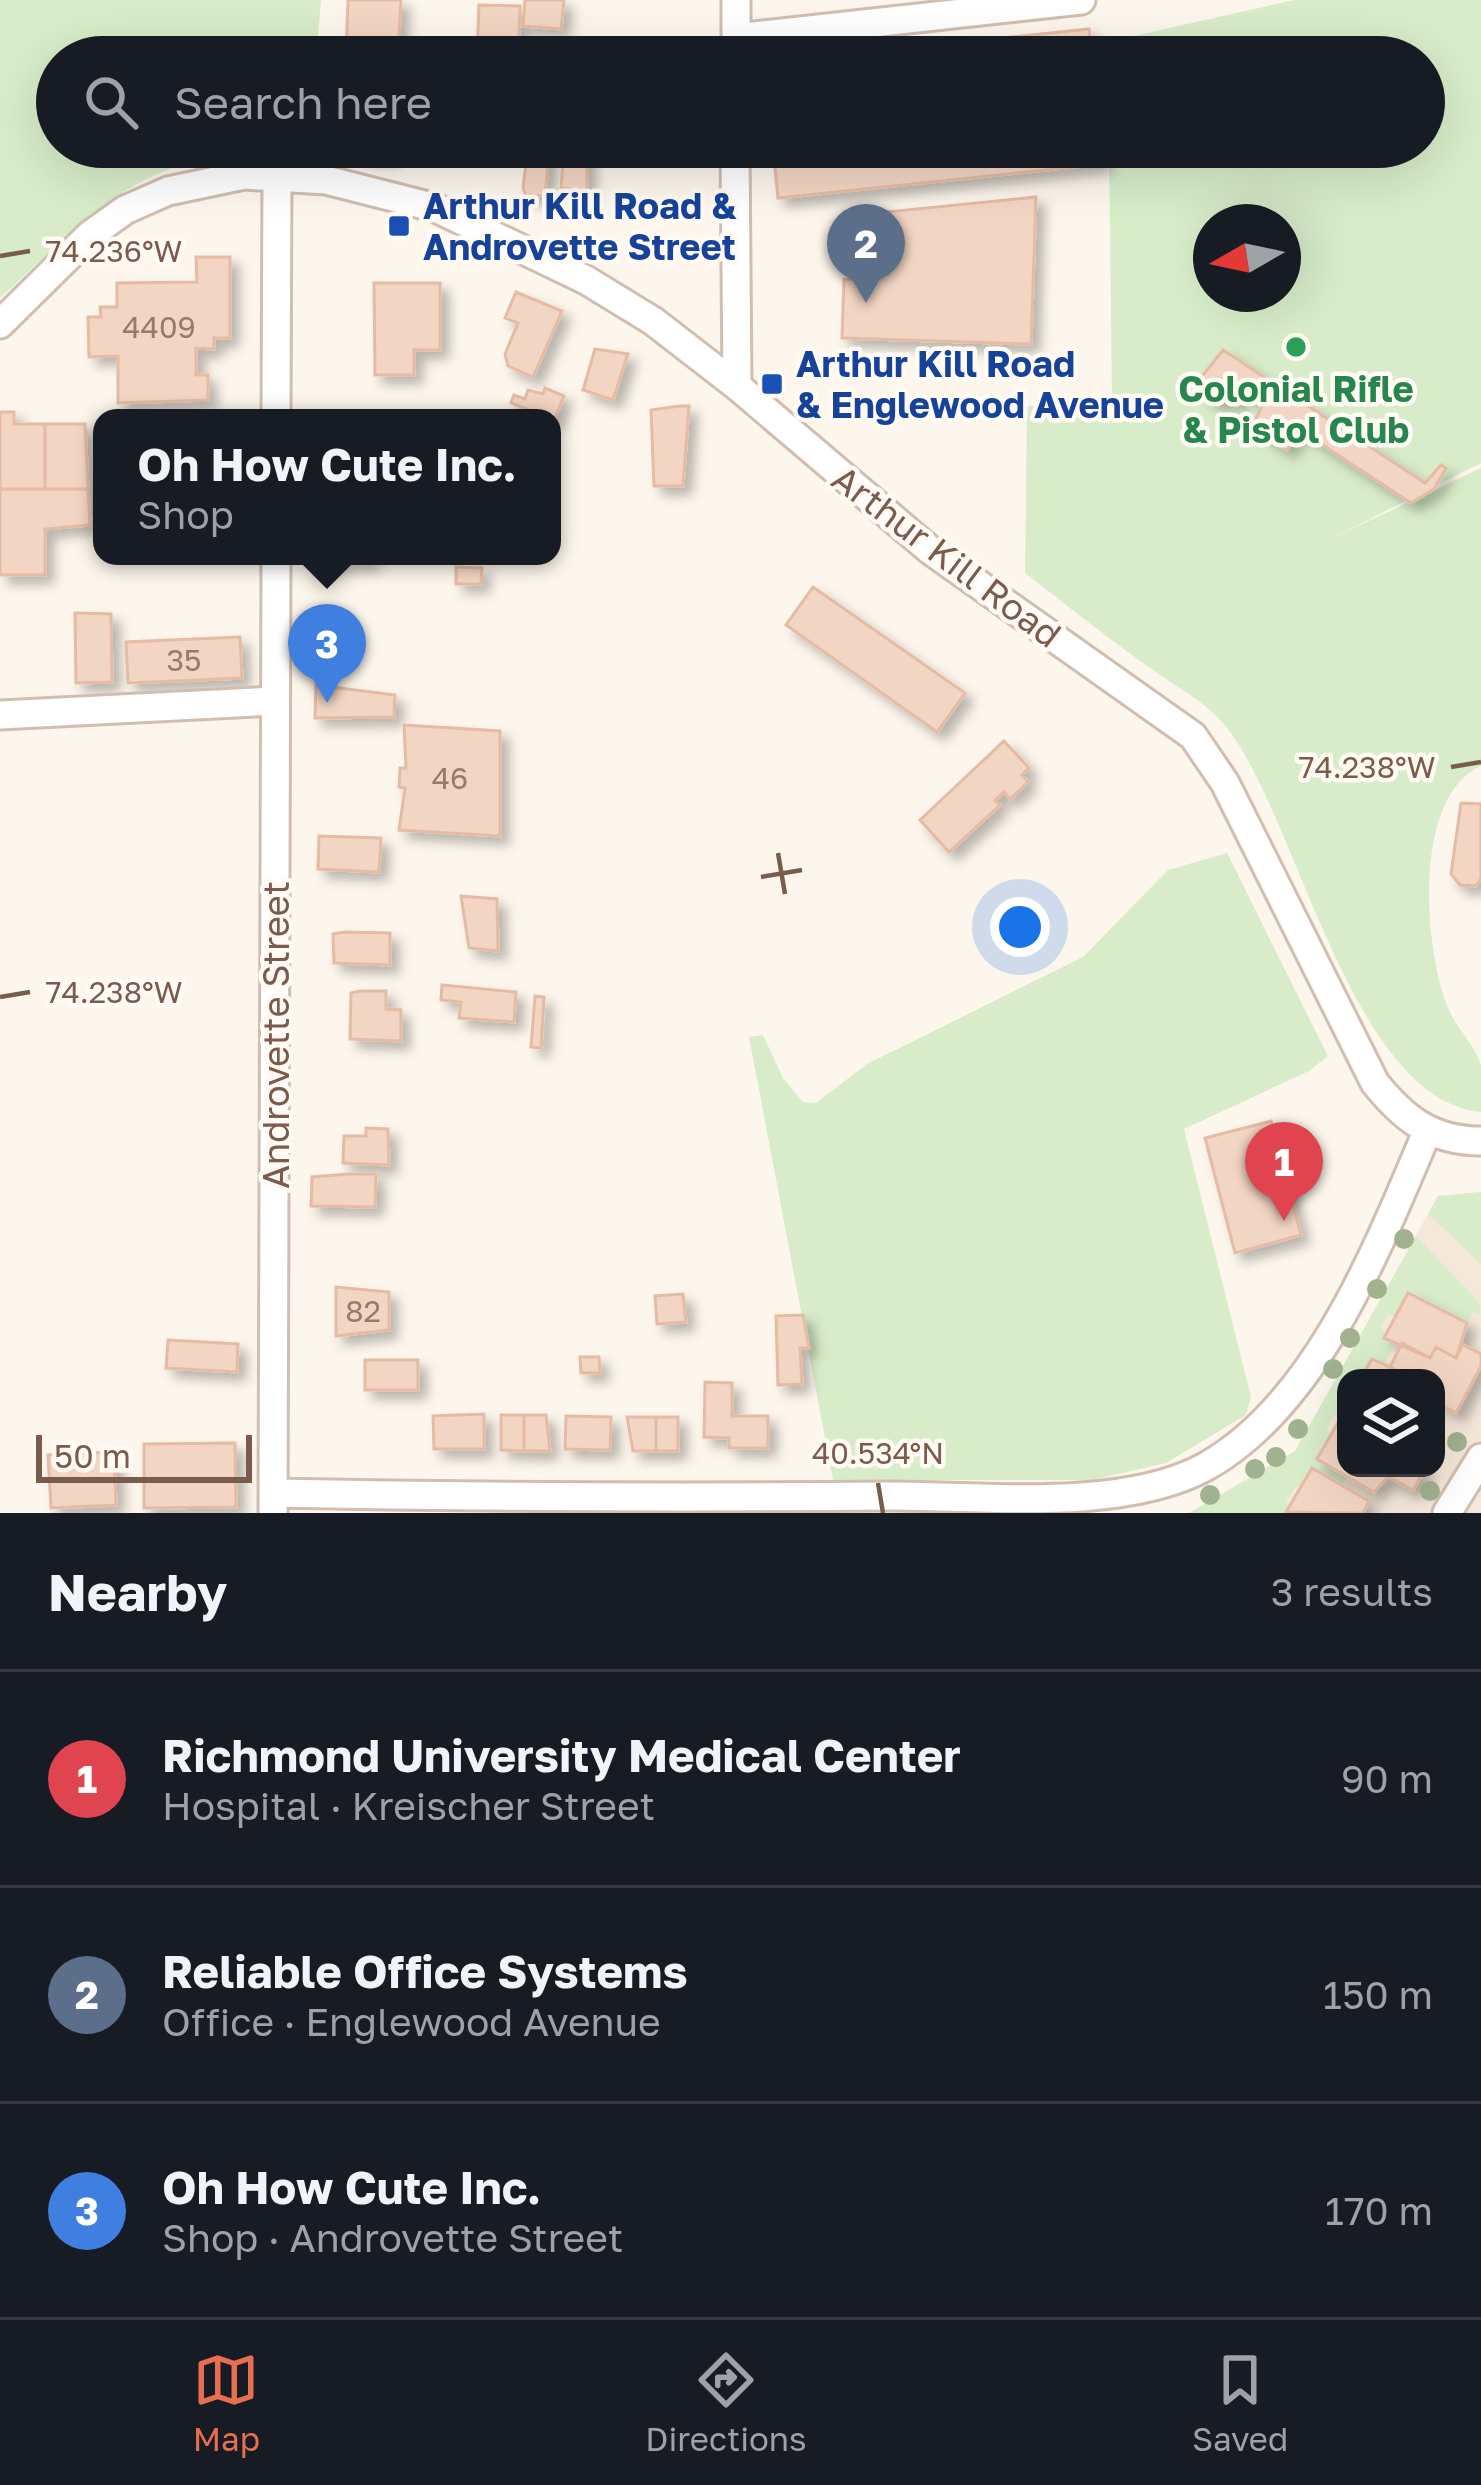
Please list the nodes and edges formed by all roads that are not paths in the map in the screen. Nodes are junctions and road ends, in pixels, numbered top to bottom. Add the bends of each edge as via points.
1 (736, 0) edge
2 (1081, 0) edge
3 (736, 36) edge
4 (822, 36) edge
5 (735, 168) edge
6 (277, 174) junction
7 (0, 324) edge
8 (736, 386) junction
9 (276, 409) edge
10 (276, 565) edge
11 (275, 700) junction
12 (0, 715) edge
13 (1427, 1132) junction
14 (1481, 1141) edge
15 (1481, 1458) edge
16 (273, 1503) edge
17 (1447, 1513) edge

1 - 3 street
2 - 4 street
5 - 8 street
6 - 7 street, Arthur Kill Road via 210,179 125,210
6 - 8 street, Arthur Kill Road via 375,190 512,243 652,321
6 - 9 street
8 - 13 street, Arthur Kill Road via 930,550 1193,736 1225,783 1375,1083
10 - 11 street, Androvette Street
11 - 12 street
11 - 16 street, Androvette Street
13 - 14 street
13 - 16 street via 1375,1247 1290,1396 1205,1467 1174,1479 1072,1496
15 - 17 street

